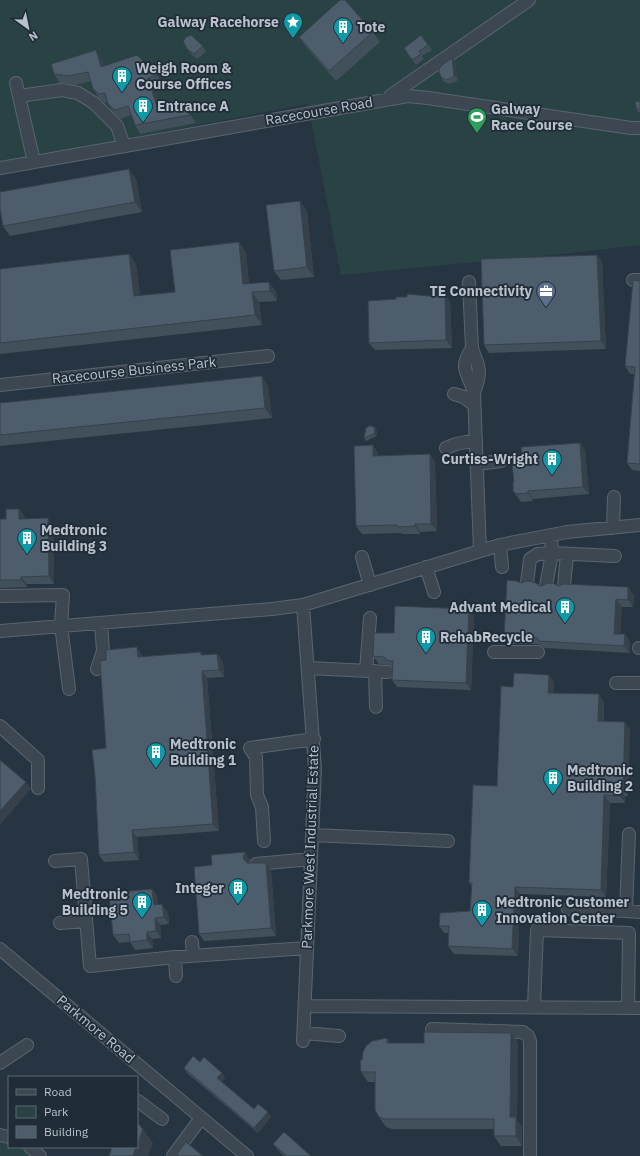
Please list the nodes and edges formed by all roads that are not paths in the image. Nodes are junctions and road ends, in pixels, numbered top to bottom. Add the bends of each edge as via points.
1 (529, 0) edge
2 (16, 83) dead end
3 (19, 96) junction
4 (386, 99) junction
5 (640, 128) edge
6 (124, 146) junction
7 (34, 162) junction
8 (0, 168) edge
9 (469, 282) dead end
10 (268, 356) dead end
11 (0, 385) edge
12 (454, 394) dead end
13 (474, 399) junction
14 (476, 440) junction
15 (446, 448) dead end
16 (501, 461) dead end
17 (477, 464) junction
18 (614, 497) dead end
19 (640, 525) edge
20 (613, 528) junction
21 (551, 534) junction
22 (500, 545) junction
23 (480, 550) junction
24 (552, 554) junction
25 (567, 554) junction
26 (615, 556) dead end
27 (362, 557) dead end
28 (502, 567) dead end
29 (426, 568) junction
30 (527, 583) edge
31 (370, 585) junction
32 (546, 586) edge
33 (564, 586) edge
34 (434, 592) dead end
35 (0, 596) edge
36 (304, 605) junction
37 (370, 618) dead end
38 (101, 622) junction
39 (61, 625) junction
40 (0, 631) edge
41 (494, 652) dead end
42 (538, 652) dead end
43 (309, 668) junction
44 (97, 669) dead end
45 (376, 671) junction
46 (616, 683) dead end
47 (640, 683) edge
48 (69, 689) dead end
49 (376, 707) dead end
50 (0, 726) edge
51 (314, 739) junction
52 (38, 788) dead end
53 (629, 834) dead end
54 (312, 835) junction
55 (264, 841) dead end
56 (448, 841) dead end
57 (311, 859) junction
58 (55, 861) dead end
59 (256, 864) edge
60 (568, 909) dead end
61 (626, 911) junction
62 (640, 912) edge
63 (86, 921) junction
64 (60, 923) dead end
65 (192, 942) dead end
66 (307, 948) junction
67 (0, 949) edge
68 (193, 956) junction
69 (175, 957) junction
70 (176, 976) dead end
71 (305, 1006) junction
72 (534, 1007) junction
73 (634, 1008) edge
74 (432, 1029) dead end
75 (339, 1036) dead end
76 (27, 1045) dead end
77 (0, 1063) edge
78 (138, 1101) edge
79 (201, 1118) junction
80 (162, 1119) dead end
81 (31, 1148) edge
82 (40, 1156) edge
83 (173, 1156) edge
84 (247, 1156) edge
85 (530, 1156) edge

1 - 4 street
2 - 3 street
3 - 6 street via 62,90 78,93 94,103 117,126
3 - 7 street
4 - 5 street, Racecourse Road via 408,96 428,98
4 - 6 street, Racecourse Road
6 - 7 street, Racecourse Road
7 - 8 street, Racecourse Road
9 - 13 street via 472,348 479,373
10 - 11 street, Racecourse Business Park
12 - 13 street
13 - 14 street
14 - 15 street
14 - 17 street
16 - 17 street
17 - 23 street
18 - 20 street
19 - 20 street
20 - 21 street
21 - 22 street
21 - 24 street
22 - 23 street
22 - 28 street
23 - 29 street
24 - 25 street
24 - 30 street via 538,554 530,559
24 - 32 street
25 - 26 street
25 - 33 street
27 - 31 street
29 - 31 street
29 - 34 street
31 - 36 street
35 - 39 street via 62,595
36 - 38 street
36 - 43 street, Parkmore West Industrial Estate
37 - 45 street
38 - 39 street
38 - 44 street via 103,651
39 - 40 street
39 - 48 street
41 - 42 street
43 - 45 street
43 - 51 street, Parkmore West Industrial Estate
45 - 49 street
46 - 47 street
50 - 52 street via 38,760
51 - 54 street, Parkmore West Industrial Estate
51 - 55 street via 250,748 256,757 257,795 262,807
53 - 61 street
54 - 56 street
54 - 57 street, Parkmore West Industrial Estate
57 - 59 street
57 - 66 street, Parkmore West Industrial Estate
58 - 63 street via 81,859
60 - 61 street
61 - 62 street
63 - 64 street
63 - 69 street via 90,966
65 - 68 street
66 - 68 street
66 - 71 street, Parkmore West Industrial Estate
67 - 79 street, Parkmore Road
68 - 69 street
69 - 70 street
71 - 72 street
71 - 75 street, Parkmore West Industrial Estate via 303,1037
72 - 73 street
72 - 73 street via 537,930 629,933
74 - 85 street via 523,1032 528,1036
76 - 77 street
78 - 80 street
79 - 83 street
79 - 84 street, Parkmore Road
81 - 82 street

